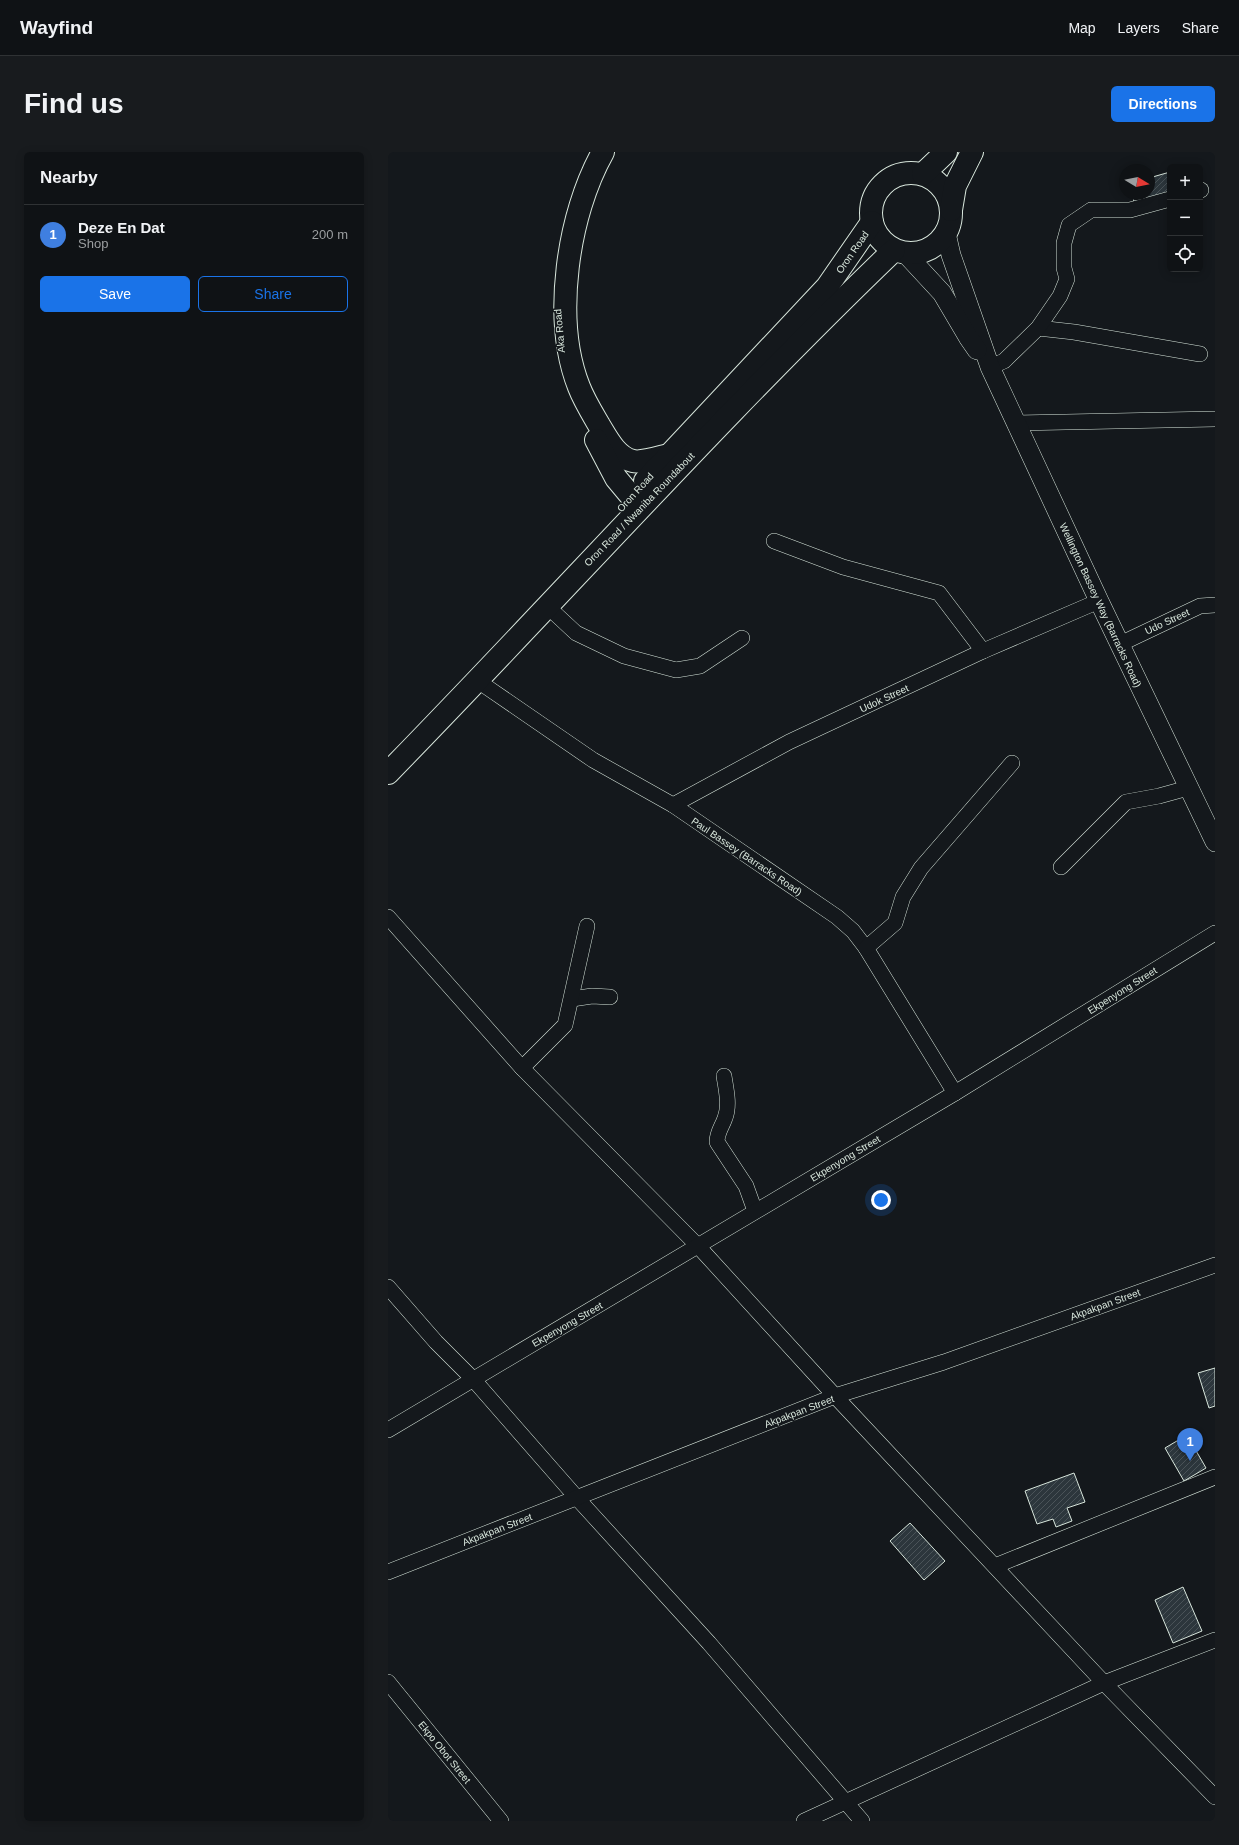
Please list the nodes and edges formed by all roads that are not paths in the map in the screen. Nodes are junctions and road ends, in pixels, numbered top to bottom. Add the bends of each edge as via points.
1 (590, 152) edge
2 (603, 152) edge
3 (946, 152) edge
4 (972, 152) edge
5 (922, 174) junction
6 (1167, 200) edge
7 (951, 210) junction
8 (872, 222) junction
9 (946, 233) junction
10 (900, 251) junction
11 (1038, 328) junction
12 (1200, 354) dead end
13 (990, 367) junction
14 (1215, 419) edge
15 (1015, 423) junction
16 (669, 455) junction
17 (631, 496) junction
18 (774, 541) dead end
19 (1099, 601) junction
20 (547, 606) junction
21 (1215, 606) edge
22 (742, 638) dead end
23 (1120, 644) junction
24 (983, 651) junction
25 (478, 681) junction
26 (388, 754) edge
27 (1012, 763) dead end
28 (388, 772) edge
29 (1188, 788) junction
30 (673, 805) junction
31 (1215, 842) edge
32 (1061, 867) dead end
33 (388, 917) edge
34 (587, 926) dead end
35 (1215, 933) edge
36 (866, 948) junction
37 (610, 997) dead end
38 (572, 999) junction
39 (522, 1068) junction
40 (724, 1076) dead end
41 (955, 1093) junction
42 (755, 1211) junction
43 (698, 1246) junction
44 (1215, 1265) edge
45 (388, 1287) edge
46 (473, 1379) junction
47 (835, 1396) junction
48 (388, 1430) edge
49 (1215, 1477) edge
50 (577, 1498) junction
51 (995, 1566) junction
52 (388, 1572) edge
53 (1215, 1640) edge
54 (388, 1682) edge
55 (1104, 1683) junction
56 (1215, 1797) edge
57 (847, 1803) junction
58 (501, 1821) edge
59 (804, 1821) edge
60 (862, 1821) edge

1 - 17 highway, Aka Road via 579,174 564,227 558,268 557,329 561,359 571,392 616,478
2 - 16 highway via 588,180 581,201 570,255 566,330 573,369 589,408 614,448 623,457 634,461
3 - 5 highway
4 - 7 highway via 955,186
5 - 7 highway via 942,188
5 - 8 highway via 899,175 888,180 874,199 871,210
6 - 11 street via 1130,210 1091,210 1069,225 1064,243 1064,268 1067,279 1060,296
7 - 9 highway
8 - 10 highway via 876,234 884,243
8 - 16 highway, Oron Road via 827,287
9 - 10 highway via 929,249 917,253
9 - 13 main road via 951,255
10 - 13 main road via 942,293 968,337
10 - 20 highway, Oron Road / Nwaniba Roundabout via 753,390
11 - 12 street
11 - 13 street via 1004,361
13 - 15 main road, Wellington Bassey Way (Barracks Road)
14 - 15 street
15 - 19 main road, Wellington Bassey Way (Barracks Road)
16 - 17 highway, Oron Road
17 - 26 highway, Oron Road
18 - 24 street via 843,567 939,593
19 - 23 main road, Wellington Bassey Way (Barracks Road)
19 - 24 street, Udok Street
20 - 22 street via 582,636 624,656 676,670 700,666
20 - 25 highway, Oron Road / Nwaniba Roundabout
21 - 23 street, Udo Street via 1200,606
23 - 29 main road, Wellington Bassey Way (Barracks Road)
24 - 30 street, Udok Street via 789,742
25 - 28 highway, Oron Road / Nwaniba Roundabout
25 - 30 street, Paul Bassey (Barracks Road) via 593,760
27 - 36 street via 921,868 903,897 895,923
29 - 31 main road, Wellington Bassey Way (Barracks Road)
29 - 32 street via 1126,802
30 - 36 street, Paul Bassey (Barracks Road) via 837,917
33 - 39 street
34 - 38 street
35 - 41 street, Ekpenyong Street
36 - 41 street, Paul Bassey (Barracks Road)
37 - 38 street
38 - 39 street via 565,1025
39 - 43 street
40 - 42 street via 726,1117 717,1134 717,1142 746,1186
41 - 42 street, Ekpenyong Street
42 - 43 street, Ekpenyong Street
43 - 46 street, Ekpenyong Street
43 - 47 street
44 - 47 street, Akpakpan Street via 944,1362
45 - 46 street via 436,1342
46 - 48 street, Ekpenyong Street
46 - 50 street
47 - 50 street, Akpakpan Street
47 - 51 street
49 - 51 street
50 - 52 street, Akpakpan Street
50 - 57 street via 709,1643
51 - 55 street
53 - 55 street
54 - 58 street, Ekpo Obot Street
55 - 56 street
55 - 57 street
57 - 59 street
57 - 60 street

